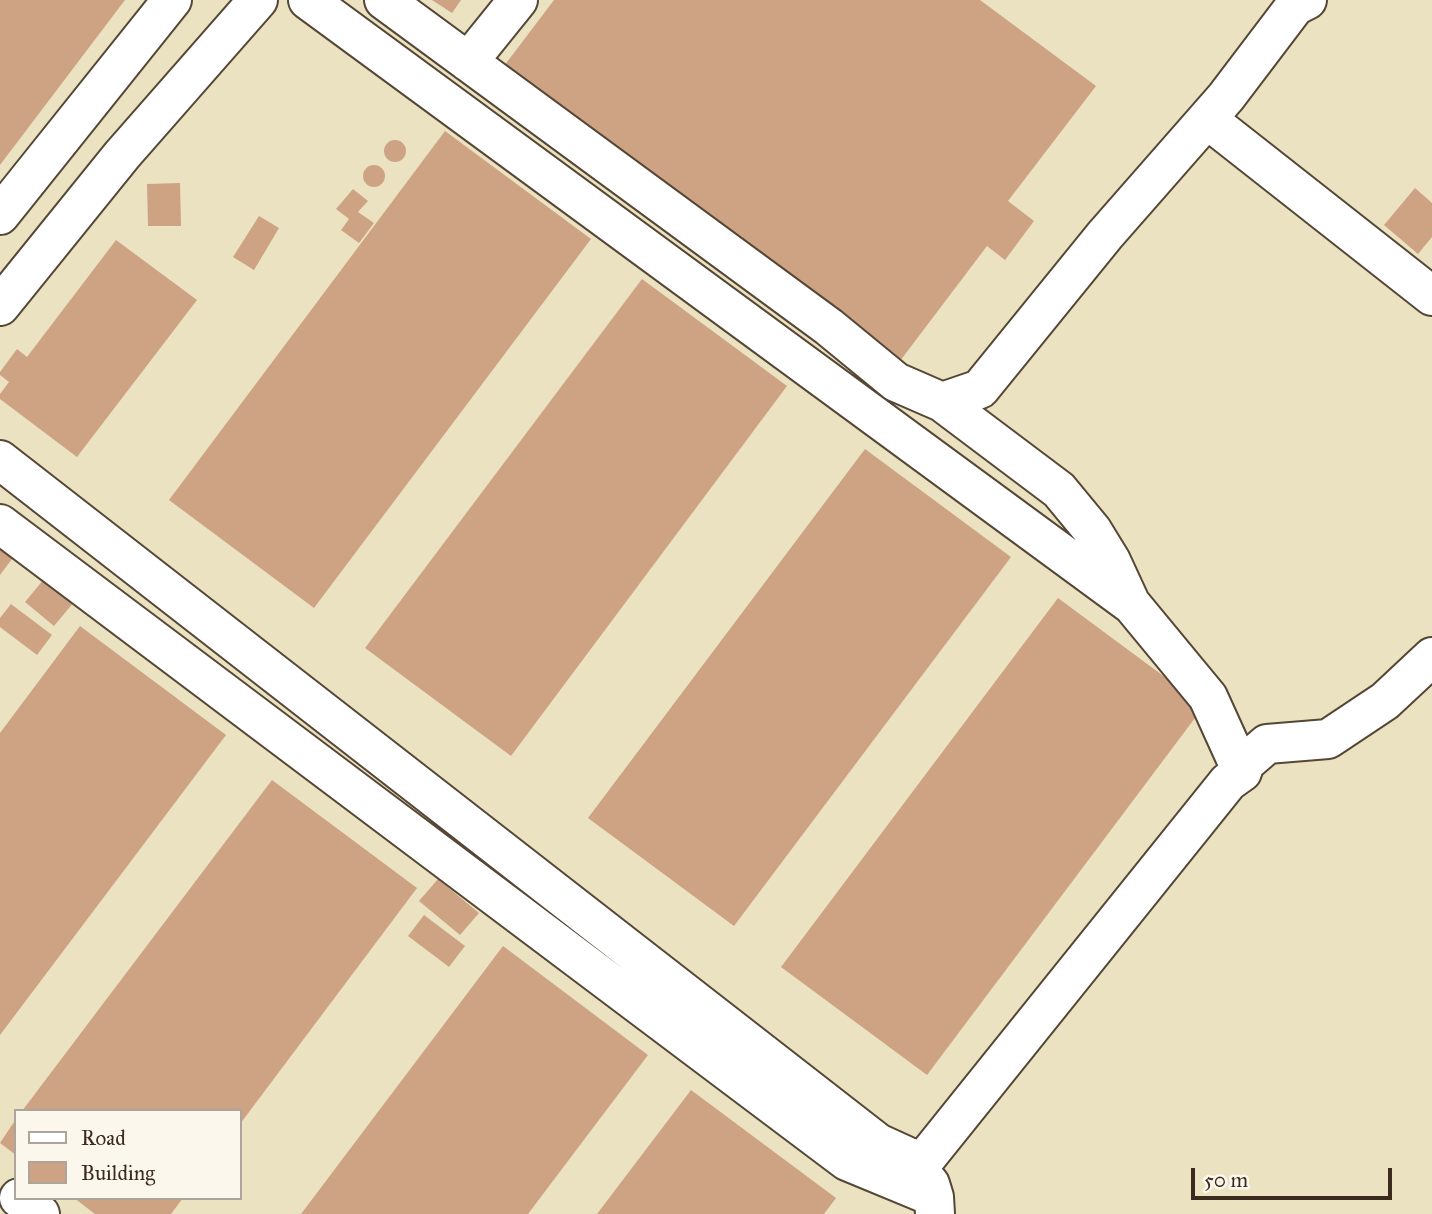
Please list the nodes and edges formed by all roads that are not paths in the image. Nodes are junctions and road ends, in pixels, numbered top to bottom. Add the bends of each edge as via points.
1 (172, 0) edge
2 (258, 0) edge
3 (307, 0) edge
4 (384, 0) edge
5 (518, 0) edge
6 (1307, 0) edge
7 (468, 62) junction
8 (1207, 119) junction
9 (0, 215) edge
10 (1432, 296) edge
11 (0, 306) edge
12 (942, 402) junction
13 (0, 460) edge
14 (0, 524) edge
15 (1132, 605) junction
16 (1432, 657) edge
17 (1224, 732) junction
18 (1268, 744) junction
19 (1242, 772) junction
20 (0, 1183) edge
21 (931, 1191) edge
22 (14, 1194) edge
23 (22, 1200) edge
24 (40, 1214) edge

1 - 9 lane
2 - 11 lane via 122,155
3 - 15 lane
4 - 7 lane
5 - 7 lane
6 - 8 lane via 1295,6
7 - 12 lane via 829,327 896,382
8 - 10 lane
8 - 12 lane via 980,389
12 - 15 lane via 1059,490 1092,530
13 - 21 lane via 878,1143
14 - 21 lane via 847,1161
15 - 17 lane via 1209,697
16 - 18 lane via 1385,701 1328,739
17 - 18 lane
17 - 19 lane
18 - 19 lane via 1245,763
19 - 21 lane via 1228,782
20 - 22 lane
23 - 24 lane

